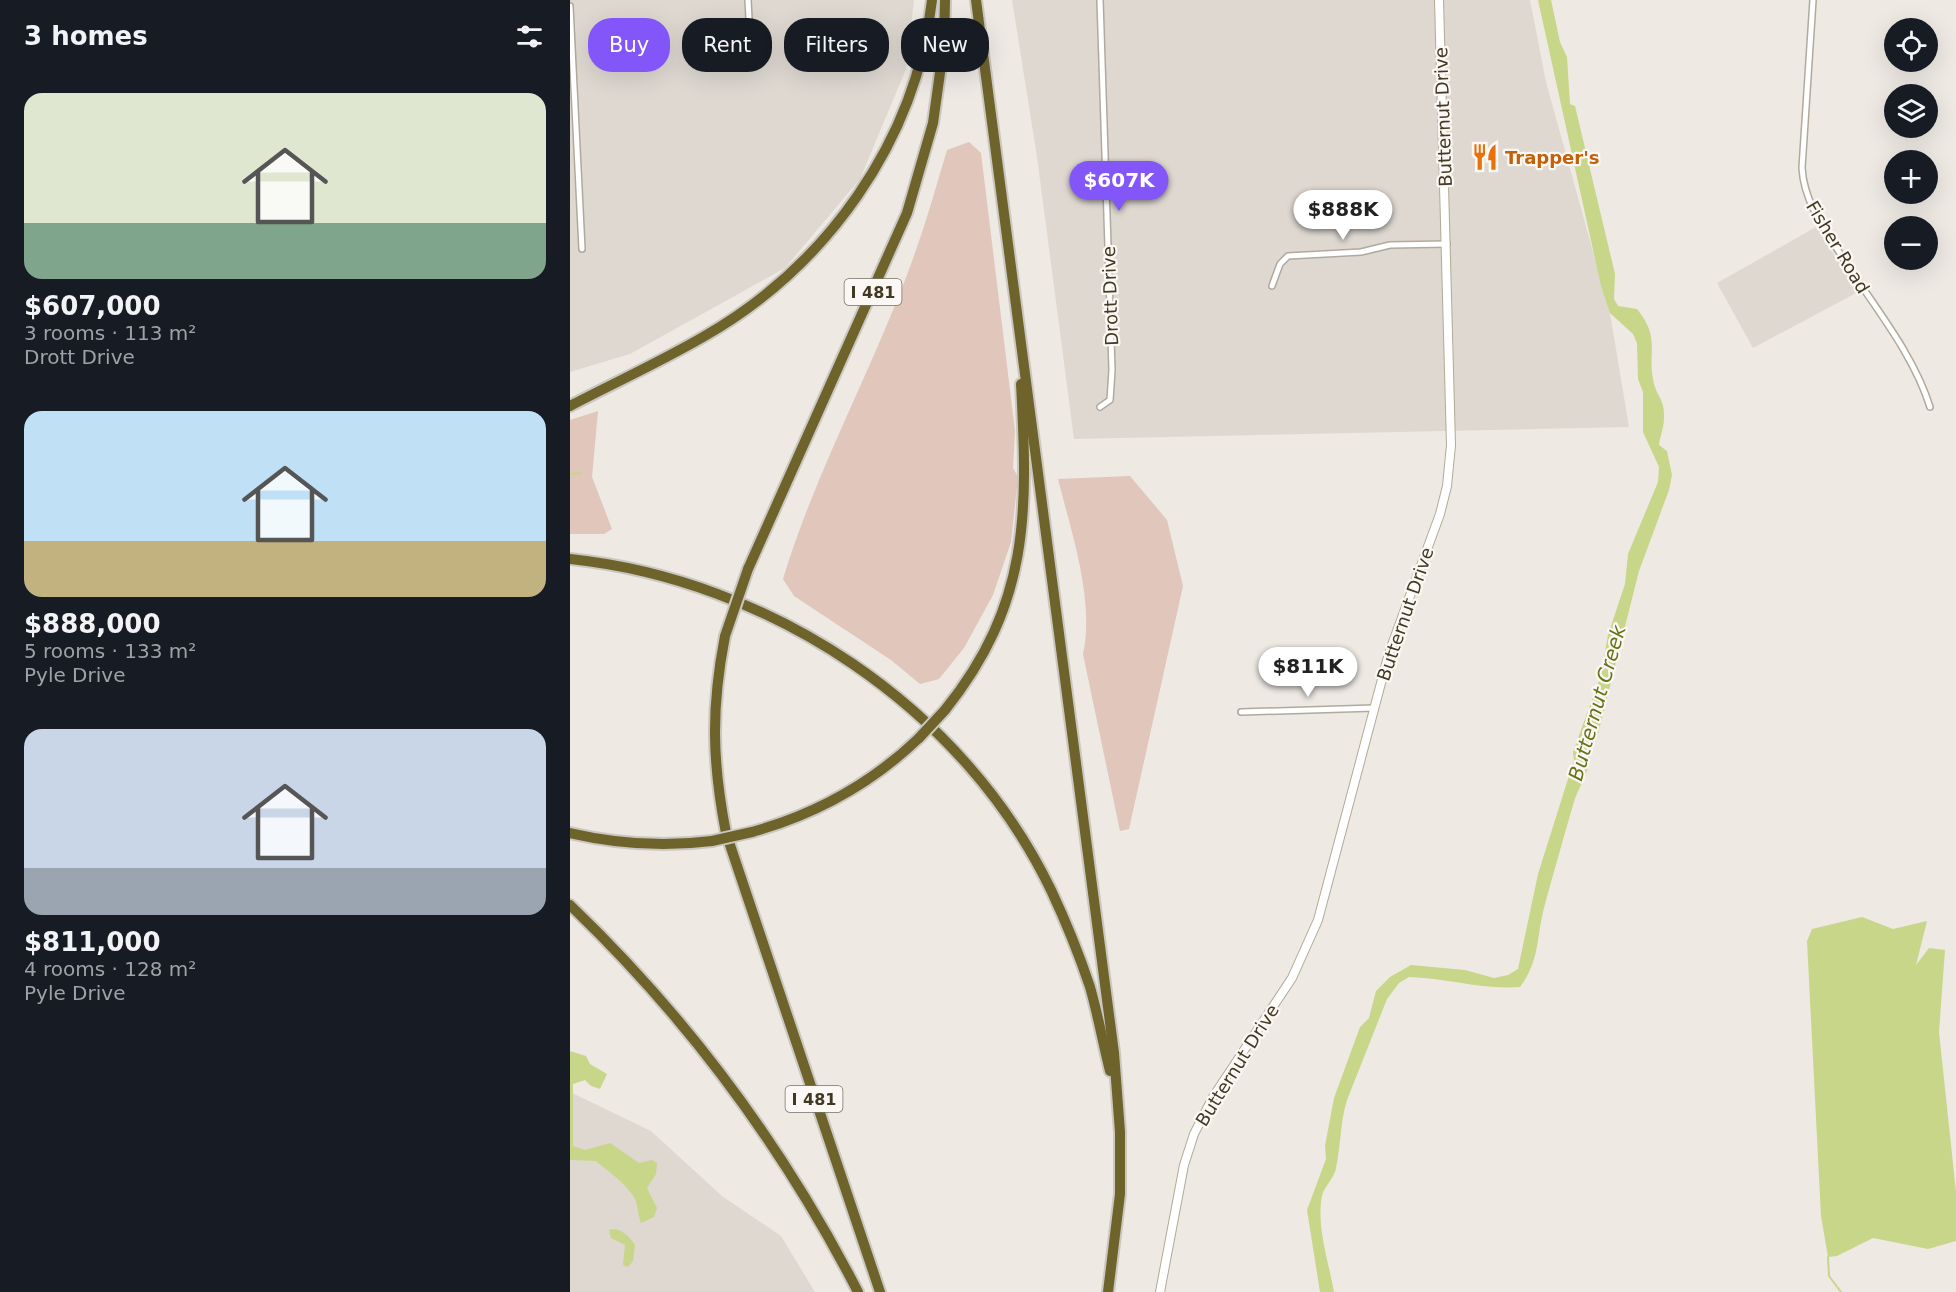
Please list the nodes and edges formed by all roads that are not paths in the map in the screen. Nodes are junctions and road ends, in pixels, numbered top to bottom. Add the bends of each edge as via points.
1 (748, 0) edge
2 (932, 0) edge
3 (945, 0) edge
4 (976, 0) edge
5 (1100, 0) edge
6 (1439, 0) edge
7 (1814, 0) edge
8 (570, 6) edge
9 (749, 18) edge
10 (1447, 244) junction
11 (582, 249) dead end
12 (1272, 286) dead end
13 (1017, 324) junction
14 (570, 406) edge
15 (1100, 407) dead end
16 (1930, 407) dead end
17 (570, 559) edge
18 (1374, 708) junction
19 (1241, 712) dead end
20 (570, 833) edge
21 (570, 905) edge
22 (1116, 1091) junction
23 (858, 1292) edge
24 (880, 1292) edge
25 (1108, 1292) edge
26 (1160, 1292) edge

1 - 9 street
2 - 14 highway via 920,62 893,133 878,165 833,230 798,268 743,311 704,337
3 - 24 highway, I 481, bridge via 940,80 929,141 912,197 748,569 725,636 713,732 726,833
4 - 13 highway
5 - 15 street, Drott Drive via 1112,370 1110,400
6 - 10 street, Butternut Drive
7 - 16 street, Fisher Road via 1802,168 1806,194 1904,354
8 - 11 street
10 - 12 street via 1390,244 1361,252 1288,256
10 - 18 street, Butternut Drive via 1450,465 1440,514 1389,653
13 - 20 highway, bridge via 1026,473 1020,553 1013,582 985,652 945,710 879,773 838,800 799,818 712,841 671,844 628,843
13 - 22 highway via 1092,877
17 - 22 highway via 687,583 798,629 861,670 934,731 1009,820 1050,888 1090,988
18 - 19 street
18 - 26 street, Butternut Drive via 1311,940 1292,978 1213,1097 1194,1134 1184,1165
21 - 23 highway via 648,985 732,1088 795,1180
22 - 25 highway via 1120,1194

